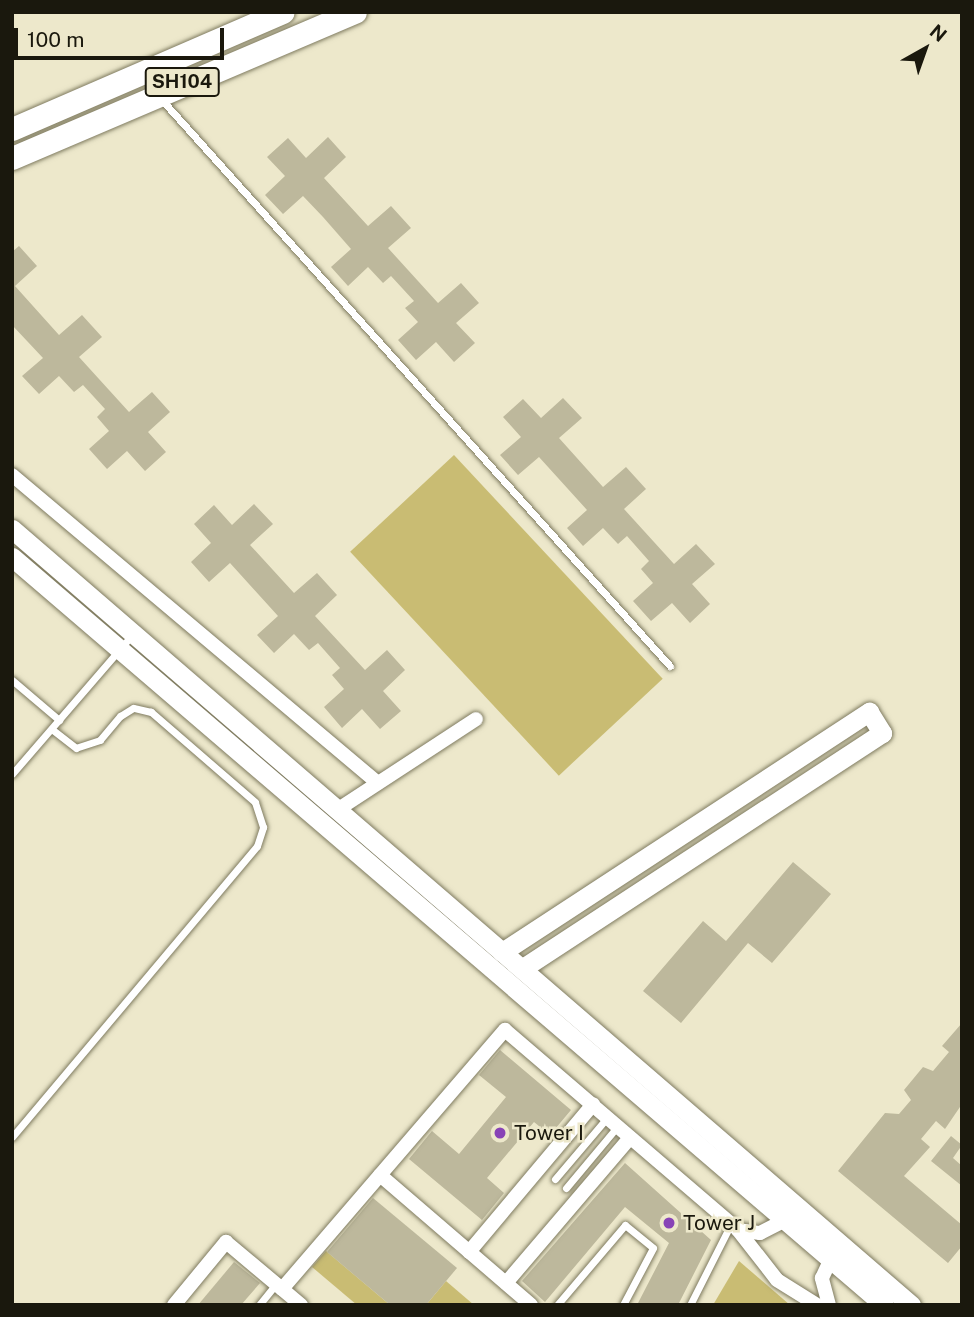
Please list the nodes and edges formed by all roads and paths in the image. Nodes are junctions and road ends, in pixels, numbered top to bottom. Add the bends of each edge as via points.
1 (283, 12) edge
2 (343, 14) edge
3 (156, 93) junction
4 (12, 129) edge
5 (12, 158) edge
6 (12, 475) edge
7 (12, 529) edge
8 (12, 557) edge
9 (134, 634) junction
10 (120, 650) junction
11 (670, 666) dead end
12 (12, 680) edge
13 (476, 719) dead end
14 (59, 720) junction
15 (52, 729) junction
16 (12, 774) edge
17 (379, 783) junction
18 (337, 810) junction
19 (502, 952) junction
20 (522, 968) junction
21 (593, 1104) junction
22 (612, 1122) junction
23 (12, 1137) edge
24 (630, 1138) junction
25 (380, 1175) junction
26 (555, 1179) dead end
27 (566, 1188) dead end
28 (785, 1220) junction
29 (735, 1227) junction
30 (469, 1252) junction
31 (831, 1259) junction
32 (506, 1283) junction
33 (279, 1287) junction
34 (174, 1305) edge
35 (259, 1305) edge
36 (301, 1305) edge
37 (531, 1305) edge
38 (557, 1305) edge
39 (624, 1305) edge
40 (690, 1305) edge
41 (817, 1305) edge
42 (829, 1305) edge
43 (884, 1305) edge
44 (911, 1305) edge

1 - 4 main road, SH104
2 - 3 main road, SH104
3 - 5 main road, SH104
3 - 11 lane
6 - 17 street
7 - 9 street
8 - 10 street
9 - 10 lane
9 - 18 street
10 - 14 lane
10 - 28 street
12 - 14 lane
13 - 17 street
14 - 15 lane
15 - 16 lane
15 - 23 lane via 76,748 100,740 133,708 150,712 255,802 263,827 257,846
17 - 18 street
18 - 19 street
19 - 20 street
19 - 20 street via 869,712 883,733
20 - 44 street
21 - 22 street
21 - 25 street via 505,1030
21 - 30 street
22 - 24 street
22 - 26 lane
22 - 27 lane
24 - 29 street
24 - 32 street
25 - 30 street
25 - 33 street
28 - 29 street via 760,1233
28 - 31 street
29 - 40 lane
29 - 41 street via 765,1269
30 - 32 street
31 - 42 street via 822,1278
31 - 43 street
32 - 37 street
33 - 34 street via 226,1242
33 - 35 lane
33 - 36 street
38 - 39 lane via 625,1224 653,1248

